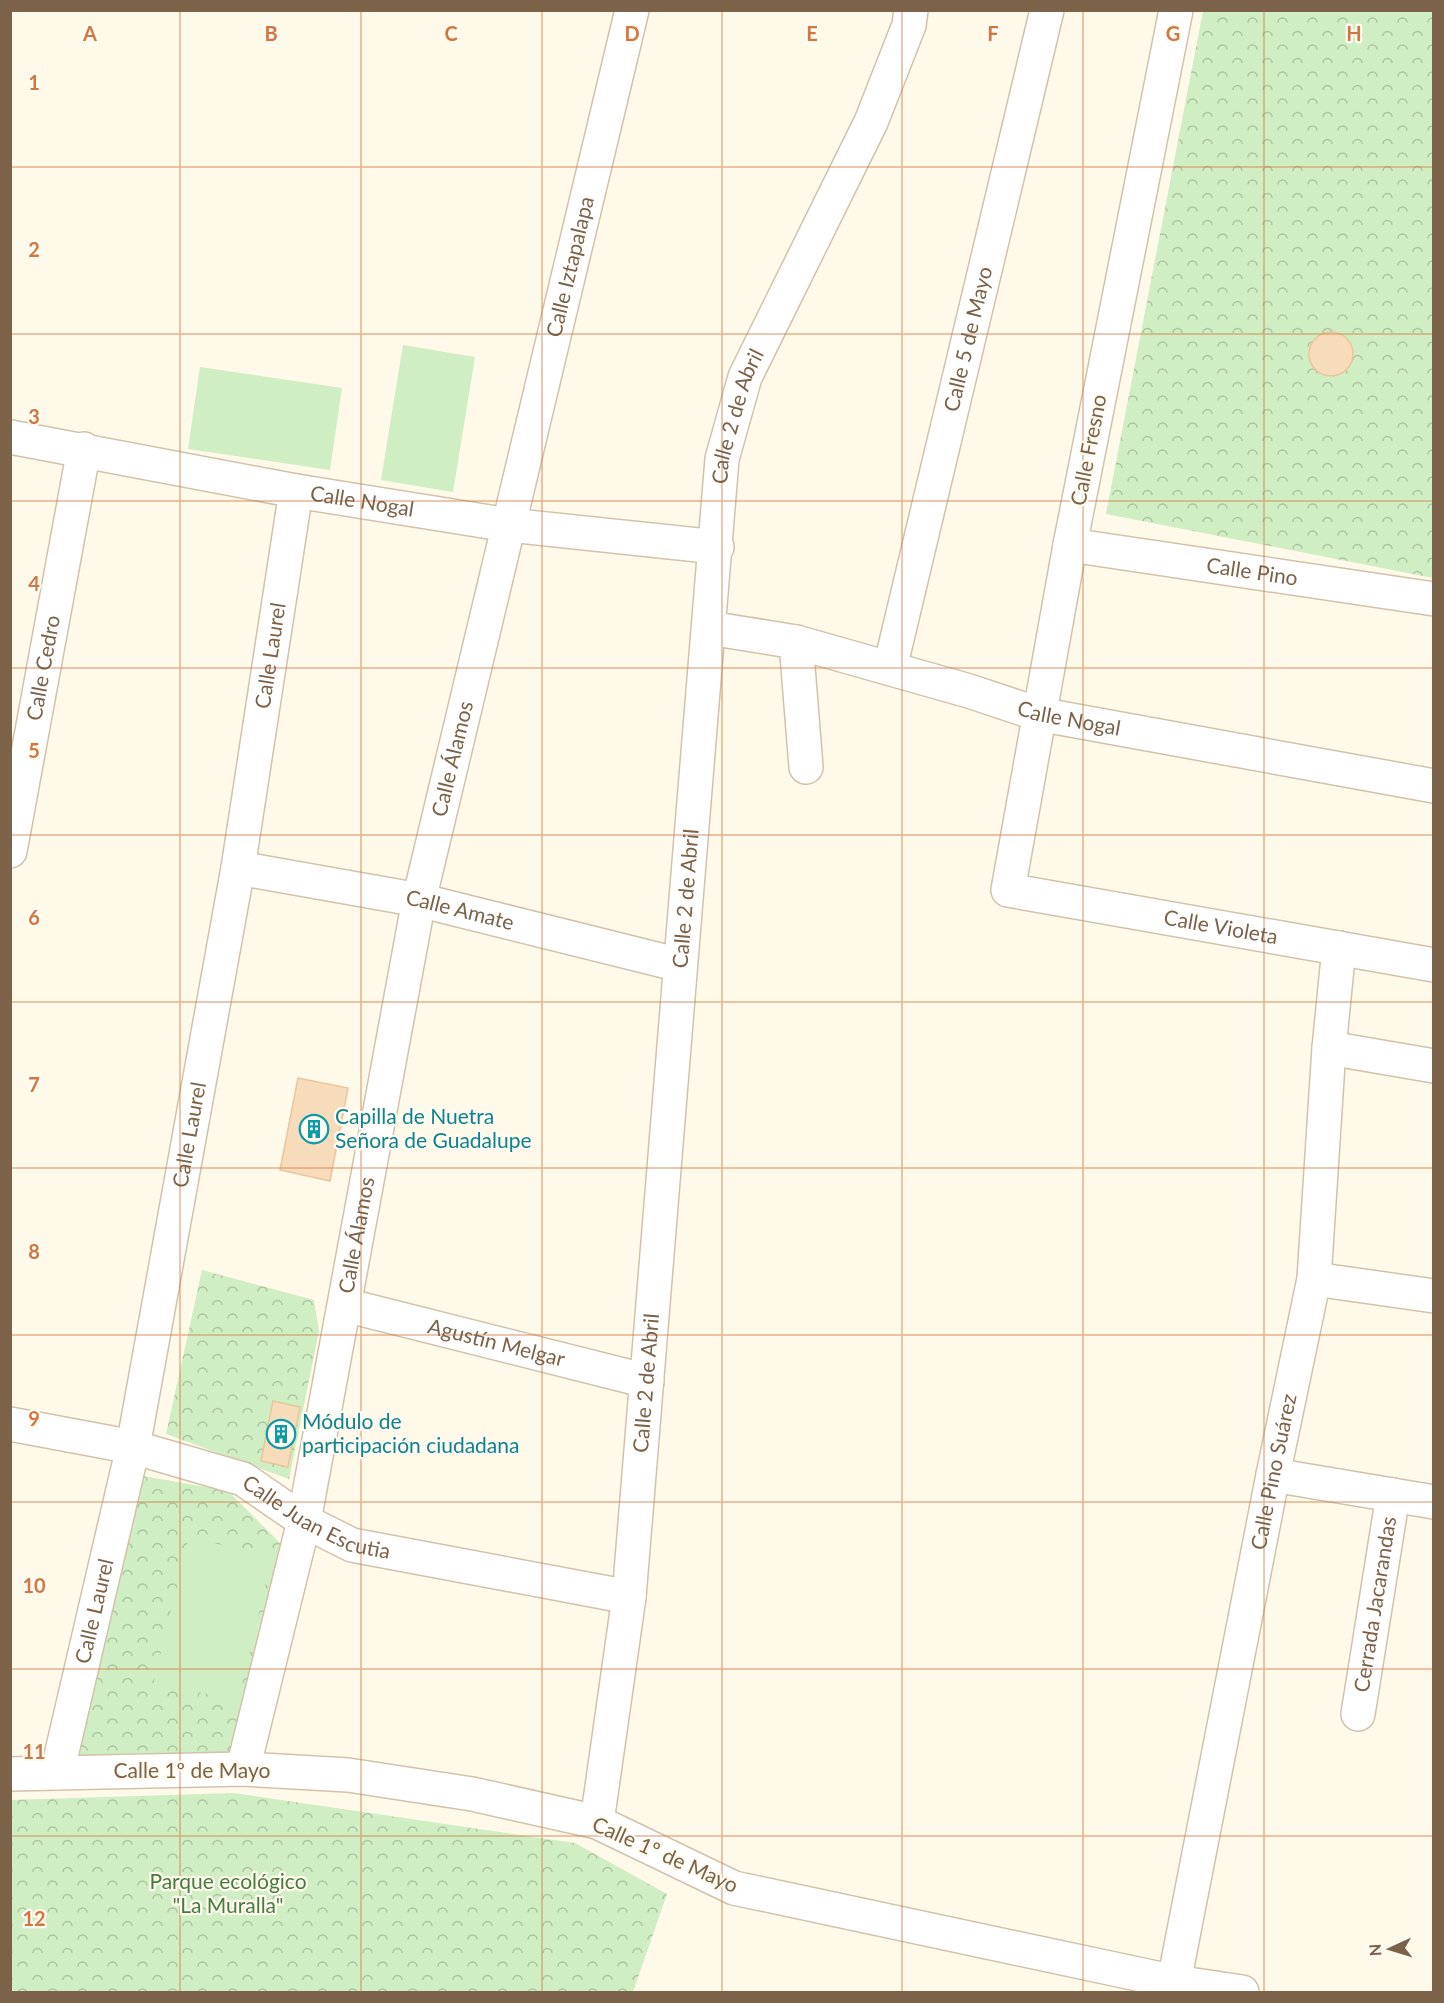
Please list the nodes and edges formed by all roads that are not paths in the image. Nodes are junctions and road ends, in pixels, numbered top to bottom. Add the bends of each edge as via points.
1 (632, 10) edge
2 (911, 10) edge
3 (1047, 10) edge
4 (1176, 10) edge
5 (10, 437) edge
6 (84, 449) junction
7 (296, 491) junction
8 (508, 525) junction
9 (1070, 545) junction
10 (717, 547) junction
11 (1434, 599) edge
12 (709, 628) junction
13 (796, 642) junction
14 (890, 668) junction
15 (1038, 714) junction
16 (806, 766) dead end
17 (1434, 786) edge
18 (10, 851) edge
19 (238, 868) junction
20 (1008, 890) joint
21 (419, 900) junction
22 (1339, 948) junction
23 (680, 965) junction
24 (1434, 965) edge
25 (1329, 1048) junction
26 (1434, 1066) edge
27 (1314, 1279) junction
28 (1434, 1296) edge
29 (345, 1305) junction
30 (647, 1381) junction
31 (10, 1424) edge
32 (133, 1447) junction
33 (1273, 1475) junction
34 (1393, 1495) junction
35 (1434, 1502) edge
36 (304, 1521) junction
37 (629, 1597) junction
38 (1358, 1714) dead end
39 (243, 1768) junction
40 (57, 1773) junction
41 (10, 1774) edge
42 (597, 1822) junction
43 (1173, 1987) edge
44 (1242, 1992) edge

1 - 8 street, Calle Iztapalapa
2 - 10 street, Calle 2 de Abril via 909,25 872,122 745,377 722,459
3 - 14 street, Calle 5 de Mayo
4 - 9 street, Calle Fresno
5 - 6 street, Calle Nogal
6 - 7 street, Calle Nogal
6 - 18 street, Calle Cedro
7 - 8 street, Calle Nogal
7 - 19 street, Calle Laurel
8 - 10 street, Calle Nogal
8 - 21 street, Calle Álamos
9 - 11 street, Calle Pino
9 - 15 street, Calle Fresno
10 - 12 street, Calle 2 de Abril
12 - 13 street, Calle Nogal
12 - 23 street, Calle 2 de Abril
13 - 14 street, Calle Nogal
13 - 16 street
14 - 15 street, Calle Nogal
15 - 17 street, Calle Nogal
15 - 20 street, Calle Fresno
19 - 21 street, Calle Amate
19 - 32 street, Calle Laurel
20 - 22 street, Calle Violeta
21 - 23 street, Calle Amate
21 - 29 street, Calle Álamos
22 - 24 street, Calle Violeta
22 - 25 street, Calle Pino Suárez
23 - 30 street, Calle 2 de Abril
25 - 26 street
25 - 27 street, Calle Pino Suárez
27 - 28 street
27 - 33 street, Calle Pino Suárez
29 - 30 street, Agustín Melgar
29 - 36 street, Calle Álamos
30 - 37 street, Calle 2 de Abril
31 - 32 street, Calle Juan Escutia
32 - 36 street, Calle Juan Escutia via 243,1479
32 - 40 street, Calle Laurel
33 - 34 street
33 - 43 street, Calle Pino Suárez
34 - 35 street
34 - 38 street, Cerrada Jacarandas
36 - 37 street, Calle Juan Escutia via 352,1545
36 - 39 street, Calle Álamos
37 - 42 street, Calle 2 de Abril
39 - 40 street, Calle 1º de Mayo
39 - 42 street, Calle 1º de Mayo via 359,1777 472,1794
40 - 41 street, Calle 1º de Mayo
42 - 43 street, Calle 1º de Mayo via 734,1888
43 - 44 street, Calle 1º de Mayo

